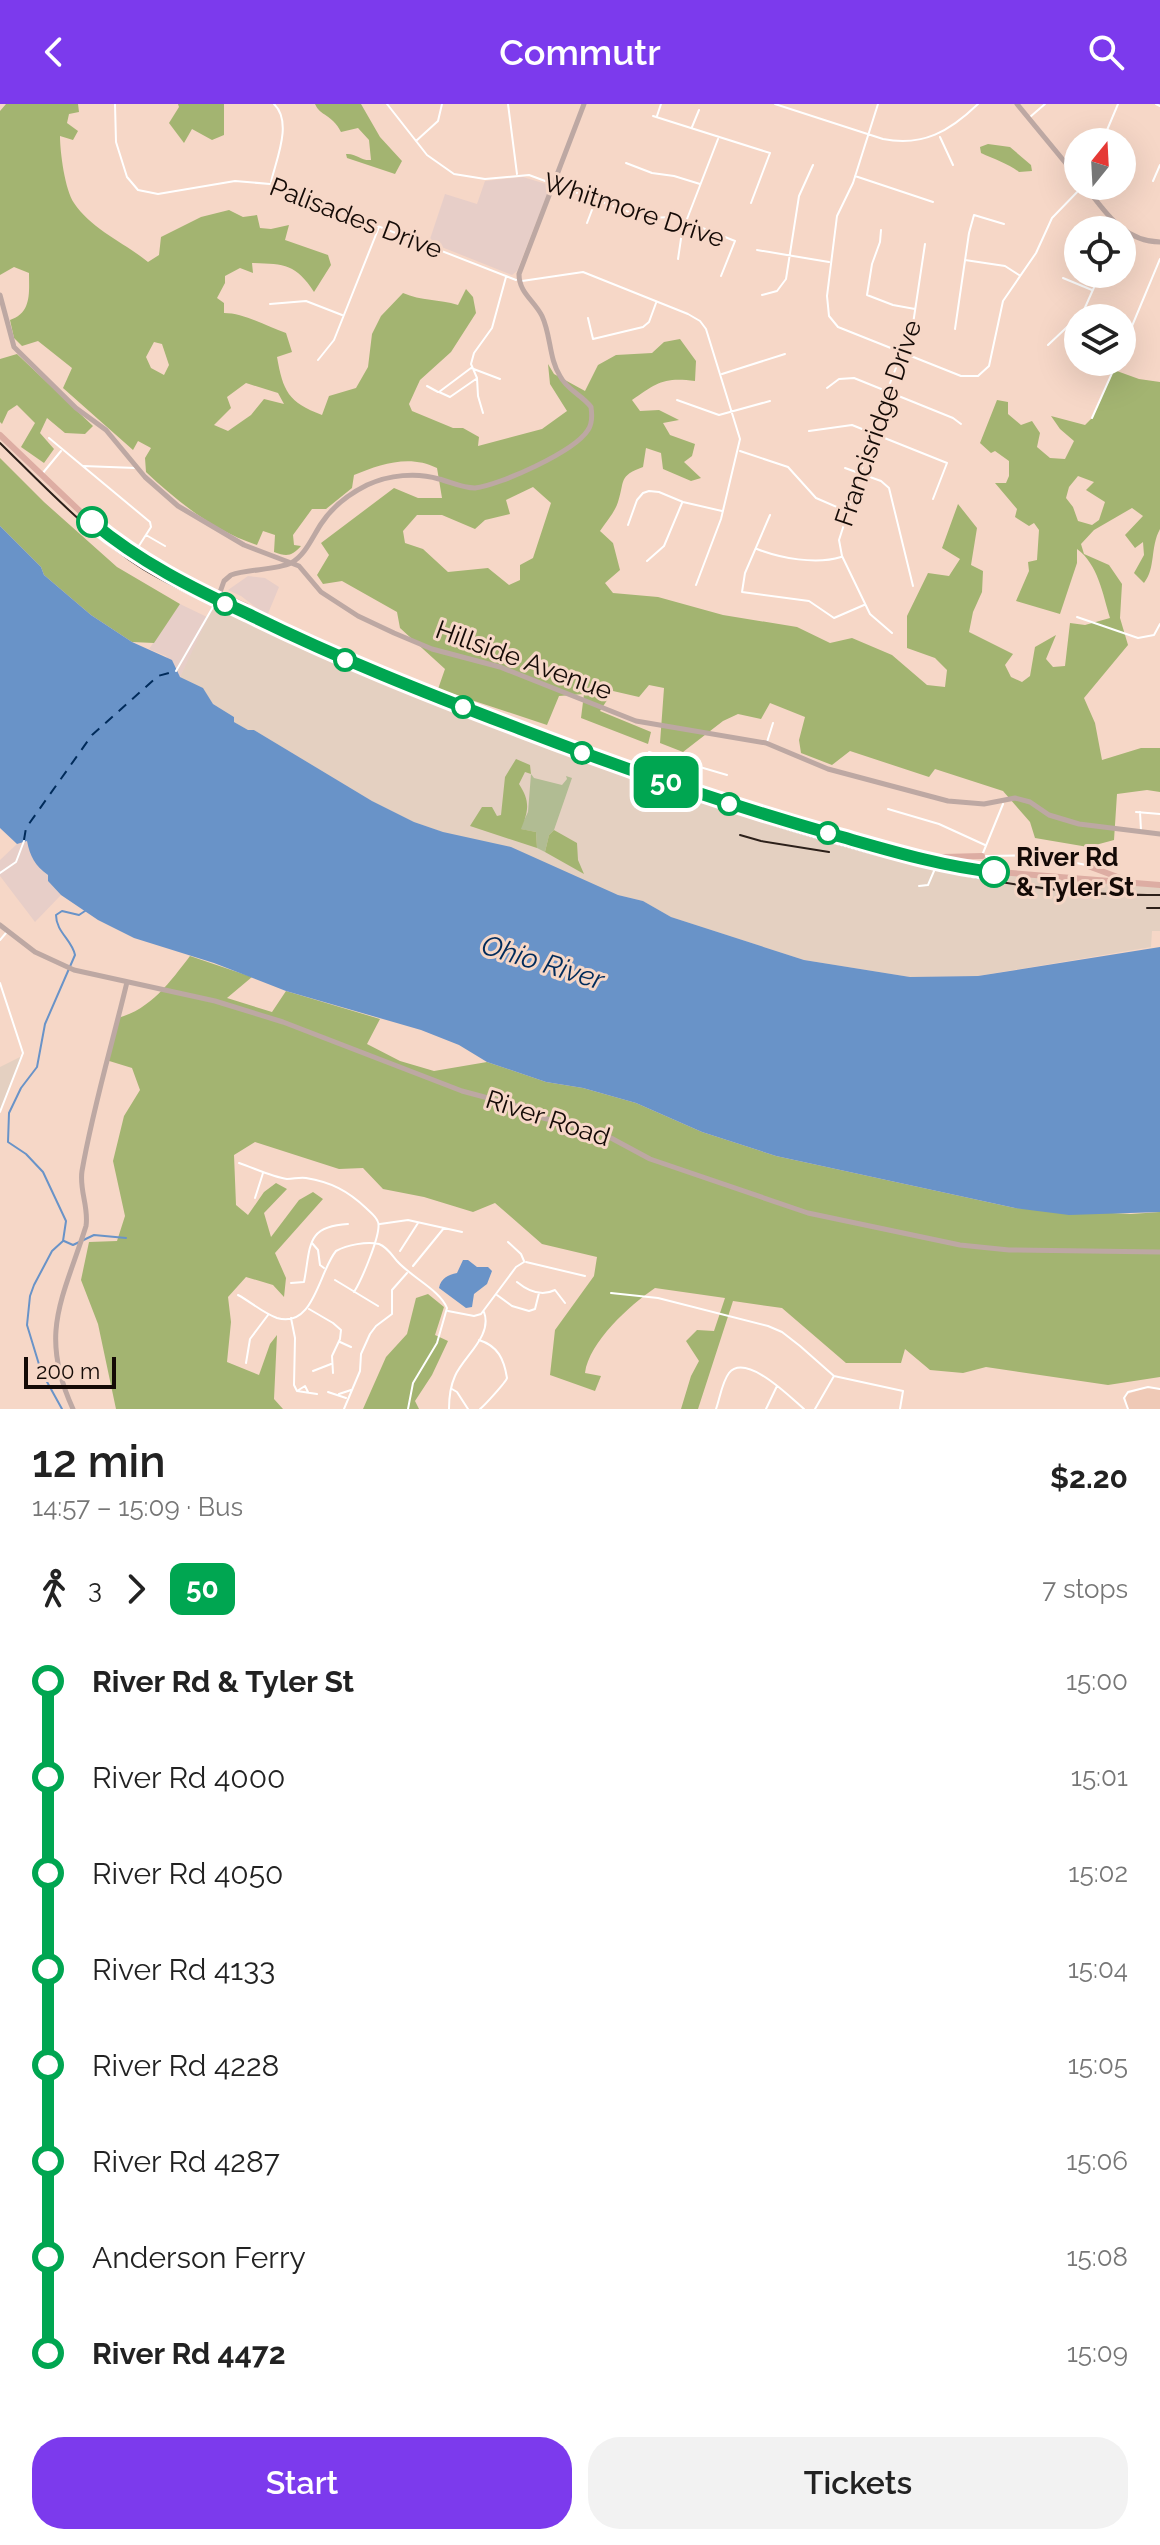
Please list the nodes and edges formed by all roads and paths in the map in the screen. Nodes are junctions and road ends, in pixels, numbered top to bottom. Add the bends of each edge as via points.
1 (115, 104) edge
2 (274, 104) edge
3 (387, 104) edge
4 (442, 104) edge
5 (508, 104) edge
6 (584, 104) edge
7 (661, 104) edge
8 (775, 104) edge
9 (878, 104) edge
10 (978, 104) edge
11 (1017, 104) edge
12 (1045, 104) edge
13 (1118, 104) edge
14 (699, 110) dead end
15 (1029, 117) junction
16 (691, 128) junction
17 (1108, 128) edge
18 (868, 134) junction
19 (939, 134) junction
20 (718, 137) junction
21 (415, 141) junction
22 (1064, 161) edge
23 (626, 163) dead end
24 (813, 165) dead end
25 (953, 165) dead end
26 (1160, 165) edge
27 (517, 175) junction
28 (855, 176) junction
29 (1153, 181) dead end
30 (270, 184) junction
31 (552, 184) junction
32 (701, 185) junction
33 (595, 200) junction
34 (1070, 200) edge
35 (1095, 200) edge
36 (933, 202) dead end
37 (751, 203) dead end
38 (1108, 216) edge
39 (686, 222) junction
40 (587, 223) dead end
41 (1004, 224) dead end
42 (380, 226) junction
43 (881, 230) dead end
44 (1136, 239) edge
45 (1160, 242) edge
46 (925, 244) dead end
47 (757, 250) dead end
48 (790, 256) junction
49 (678, 259) dead end
50 (1160, 259) edge
51 (965, 260) junction
52 (830, 262) junction
53 (507, 276) junction
54 (721, 276) dead end
55 (1020, 276) junction
56 (1063, 278) dead end
57 (519, 281) junction
58 (1094, 288) edge
59 (1093, 291) junction
60 (0, 295) edge
61 (762, 295) dead end
62 (657, 301) junction
63 (270, 304) dead end
64 (916, 309) junction
65 (344, 316) junction
66 (1136, 316) edge
67 (588, 318) dead end
68 (955, 329) dead end
69 (1048, 345) dead end
70 (902, 353) junction
71 (785, 354) dead end
72 (318, 360) dead end
73 (471, 368) junction
74 (721, 375) junction
75 (1111, 376) edge
76 (477, 378) junction
77 (500, 379) dead end
78 (427, 386) dead end
79 (827, 388) dead end
80 (887, 391) junction
81 (439, 392) junction
82 (677, 400) dead end
83 (770, 401) dead end
84 (483, 413) dead end
85 (733, 413) junction
86 (1092, 418) dead end
87 (961, 424) dead end
88 (809, 431) dead end
89 (875, 434) junction
90 (0, 435) edge
91 (49, 438) dead end
92 (62, 450) junction
93 (738, 450) junction
94 (83, 466) junction
95 (137, 468) junction
96 (845, 468) dead end
97 (861, 473) junction
98 (42, 475) junction
99 (933, 499) dead end
100 (683, 502) junction
101 (848, 511) junction
102 (723, 512) junction
103 (770, 515) dead end
104 (628, 525) dead end
105 (146, 535) junction
106 (165, 546) dead end
107 (756, 548) junction
108 (305, 549) junction
109 (134, 554) junction
110 (842, 556) junction
111 (277, 557) junction
112 (647, 561) dead end
113 (291, 563) junction
114 (277, 565) junction
115 (302, 569) junction
116 (696, 585) dead end
117 (913, 586) dead end
118 (218, 597) junction
119 (865, 605) junction
120 (1077, 617) dead end
121 (1160, 624) edge
122 (892, 633) dead end
123 (176, 671) dead end
124 (773, 723) dead end
125 (766, 743) junction
126 (649, 752) dead end
127 (679, 761) junction
128 (727, 775) dead end
129 (670, 784) junction
130 (1004, 800) junction
131 (888, 809) dead end
132 (1160, 814) edge
133 (1141, 831) junction
134 (1160, 834) edge
135 (24, 841) dead end
136 (986, 845) junction
137 (985, 856) junction
138 (937, 863) junction
139 (1088, 866) joint
140 (986, 871) junction
141 (0, 873) edge
142 (1134, 884) junction
143 (1160, 885) edge
144 (919, 886) dead end
145 (0, 925) edge
146 (7, 932) junction
147 (0, 940) edge
148 (127, 982) junction
149 (0, 983) edge
150 (0, 1112) edge
151 (239, 1163) dead end
152 (264, 1171) junction
153 (255, 1198) dead end
154 (419, 1222) junction
155 (348, 1224) dead end
156 (379, 1224) junction
157 (445, 1227) junction
158 (462, 1232) dead end
159 (508, 1242) dead end
160 (311, 1243) junction
161 (373, 1244) junction
162 (400, 1251) dead end
163 (1160, 1252) edge
164 (524, 1262) junction
165 (413, 1266) dead end
166 (326, 1269) junction
167 (407, 1273) junction
168 (585, 1276) dead end
169 (335, 1280) dead end
170 (517, 1282) dead end
171 (291, 1283) dead end
172 (354, 1292) junction
173 (539, 1293) junction
174 (611, 1293) dead end
175 (238, 1295) dead end
176 (497, 1295) junction
177 (565, 1303) dead end
178 (378, 1306) dead end
179 (308, 1309) junction
180 (447, 1312) junction
181 (484, 1312) junction
182 (269, 1314) junction
183 (291, 1318) junction
184 (478, 1339) junction
185 (339, 1341) junction
186 (351, 1347) dead end
187 (246, 1363) dead end
188 (333, 1364) junction
189 (313, 1371) dead end
190 (333, 1373) dead end
191 (834, 1376) junction
192 (777, 1386) junction
193 (451, 1389) junction
194 (1160, 1389) edge
195 (352, 1390) junction
196 (297, 1391) junction
197 (328, 1392) dead end
198 (308, 1393) junction
199 (317, 1394) dead end
200 (338, 1395) junction
201 (348, 1399) junction
202 (73, 1409) edge
203 (344, 1409) edge
204 (408, 1409) edge
205 (449, 1409) edge
206 (468, 1409) edge
207 (480, 1409) edge
208 (716, 1409) edge
209 (766, 1409) edge
210 (804, 1409) edge
211 (815, 1409) edge
212 (900, 1409) edge
213 (1128, 1409) edge

1 - 30 street, Palisades Drive via 116,142 127,177 138,190 158,194 235,181
2 - 30 street via 283,122
3 - 21 street, Whitmore Drive
4 - 21 street via 438,121
5 - 27 street
6 - 31 street
7 - 16 street via 655,116
8 - 18 street
9 - 18 street
10 - 19 street
11 - 15 street
12 - 15 street
13 - 17 street
14 - 16 street
15 - 22 street
16 - 20 street
18 - 19 street via 909,142
18 - 28 street
19 - 25 street
20 - 32 street
20 - 37 street via 770,153
21 - 27 street, Whitmore Drive via 440,166 462,176
23 - 32 street
24 - 48 street via 799,196
26 - 29 street
27 - 31 street, Whitmore Drive
28 - 36 street
28 - 52 street via 837,216
30 - 42 street, Palisades Drive
31 - 33 street, Whitmore Drive
31 - 57 street
32 - 39 street
33 - 39 street, Whitmore Drive via 645,218
33 - 40 street
34 - 55 street via 1052,218
35 - 38 street
39 - 49 street
39 - 54 street, Whitmore Drive via 735,241
41 - 51 street via 974,215
42 - 53 street, Palisades Drive
42 - 65 street
43 - 64 street via 867,295
44 - 45 street
46 - 64 street, Francisridge Drive
47 - 48 street
48 - 52 street
48 - 61 street via 782,286
50 - 66 street
51 - 55 street via 1005,266
51 - 68 street
52 - 70 street via 827,312 832,323
53 - 57 street, Palisades Drive
53 - 73 street via 495,322 474,353
55 - 70 street via 1000,307 992,358 981,374 965,377
56 - 59 street
57 - 62 street via 580,271
57 - 108 street via 544,320 558,374 591,407 588,432 541,465 480,487 414,475 372,483 335,507
58 - 59 street
59 - 69 street via 1081,315
60 - 95 street, Hillside Avenue via 14,347 76,408 111,434
62 - 67 street via 649,322 640,329 593,339
62 - 74 street via 700,321
63 - 65 street via 306,301
64 - 70 street, Francisridge Drive
65 - 72 street
70 - 80 street, Francisridge Drive
71 - 74 street
73 - 76 street
73 - 77 street
73 - 81 street
74 - 85 street
75 - 86 street
76 - 81 street via 450,397
76 - 84 street
78 - 81 street
79 - 80 street via 848,377
80 - 87 street
80 - 89 street, Francisridge Drive
82 - 85 street via 714,414
83 - 85 street
85 - 93 street
88 - 89 street via 847,425
89 - 97 street, Francisridge Drive
89 - 99 street via 947,463
90 - 98 main road
91 - 92 street
92 - 94 street
92 - 98 street
93 - 101 street via 788,467 820,501
93 - 102 street
94 - 95 street
94 - 105 street via 144,515 151,526
95 - 111 street, Hillside Avenue via 178,506 244,545
96 - 97 street
97 - 101 street, Francisridge Drive
97 - 117 street via 891,492
98 - 109 main road
100 - 102 street
100 - 104 street via 646,492 637,500
100 - 112 street via 664,546
101 - 110 street, Francisridge Drive via 839,540
102 - 116 street
103 - 107 street
105 - 106 street
105 - 109 street
107 - 110 street via 819,561
107 - 119 street via 742,592 809,601 834,618
108 - 113 street
108 - 115 street
109 - 118 main road via 171,578
110 - 119 street, Francisridge Drive
111 - 113 street, Hillside Avenue
111 - 114 street
113 - 114 street
113 - 115 street, Hillside Avenue
114 - 118 street via 231,575
115 - 125 street, Hillside Avenue via 316,588 358,616 432,649 500,667 636,721
118 - 123 street
118 - 129 main road via 414,689
119 - 122 street, Francisridge Drive
120 - 121 street via 1142,638 1154,635
124 - 125 street
125 - 130 street, Hillside Avenue via 828,769 948,801
126 - 127 street
127 - 128 street
127 - 129 street
129 - 138 main road
130 - 133 street, Hillside Avenue via 1026,801 1079,824
130 - 136 street
131 - 136 street
132 - 133 street via 1138,812
133 - 134 street, Hillside Avenue
135 - 141 street via 16,862
136 - 137 street
137 - 138 main road via 943,857
137 - 139 street via 1038,855
137 - 140 street
138 - 140 main road
138 - 144 street via 928,885
139 - 142 main road
140 - 142 main road
142 - 143 main road
145 - 146 street, River Road
146 - 147 street
146 - 148 street, River Road via 45,958
148 - 163 street, River Road via 283,1022 462,1091 598,1131 650,1159 808,1213 960,1245
148 - 202 street via 82,1172 86,1226 57,1313 56,1361
149 - 150 street via 23,1053
151 - 152 street
152 - 153 street
152 - 156 street via 343,1188
154 - 156 street
154 - 157 street
154 - 162 street
155 - 160 street via 322,1228
156 - 161 street
157 - 158 street
157 - 165 street
159 - 164 street
160 - 166 street
160 - 171 street via 304,1282
161 - 166 street via 339,1249
161 - 167 street via 385,1248
161 - 172 street
164 - 168 street
164 - 176 street
166 - 179 street
167 - 180 street via 442,1298
167 - 195 street via 392,1290 392,1314 370,1334
169 - 172 street
170 - 173 street
172 - 178 street
173 - 176 street via 535,1309 529,1311
173 - 177 street via 555,1290
174 - 191 street via 658,1298 776,1330
175 - 182 street
176 - 181 street
179 - 183 street
179 - 185 street via 339,1327
180 - 181 street
180 - 204 street via 437,1343 413,1383
181 - 184 street via 486,1322
182 - 183 street
182 - 187 street via 250,1339
183 - 196 street
184 - 193 street
184 - 207 street via 497,1350 507,1378
185 - 186 street
185 - 188 street
188 - 189 street
188 - 190 street
191 - 211 street
191 - 212 street via 903,1391
192 - 208 street via 759,1372 734,1369
192 - 209 street
192 - 210 street
193 - 205 street
193 - 206 street
194 - 213 street via 1128,1392
195 - 200 street
195 - 201 street
196 - 198 street
196 - 198 street via 305,1386
197 - 200 street
198 - 199 street
200 - 201 street
201 - 203 street

